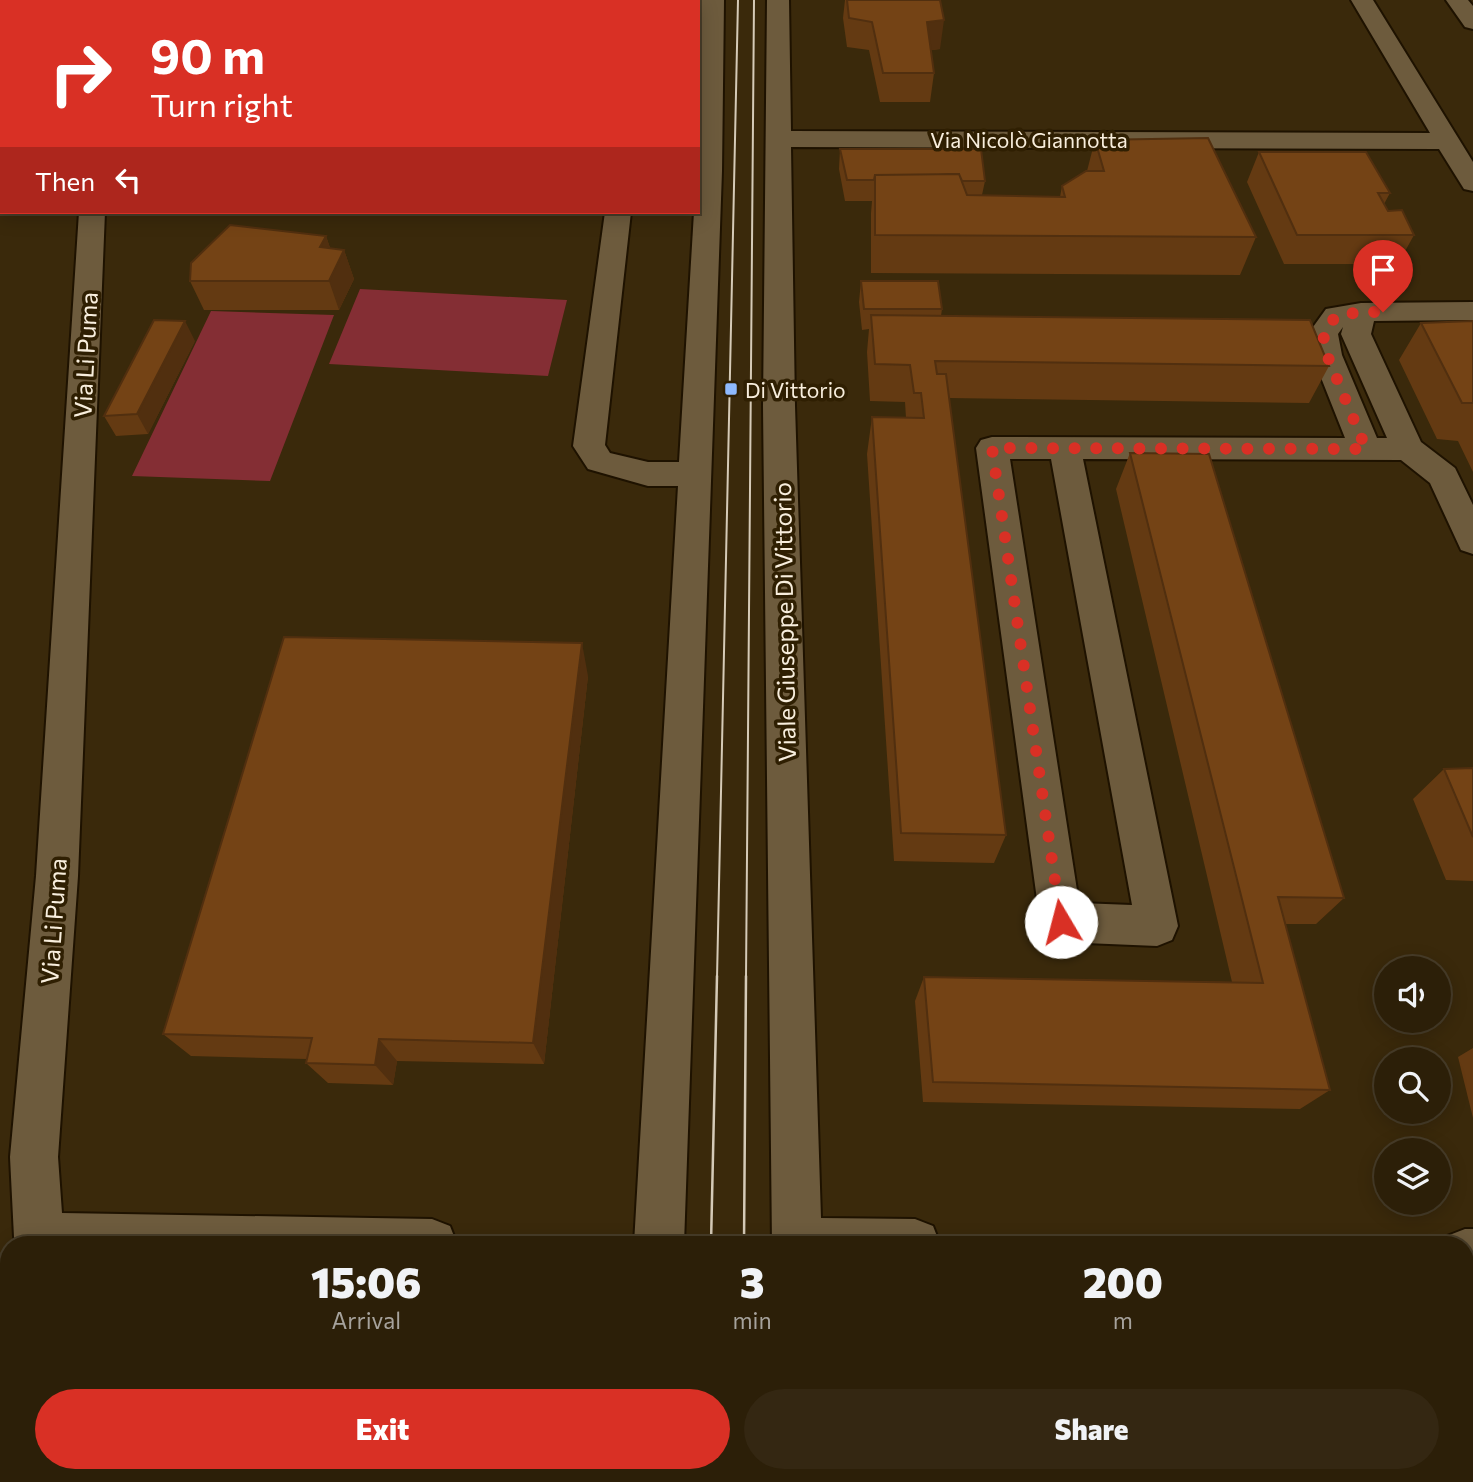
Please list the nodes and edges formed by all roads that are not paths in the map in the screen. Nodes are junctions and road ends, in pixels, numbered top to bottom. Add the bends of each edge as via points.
1 (713, 0) edge
2 (778, 0) edge
3 (1362, 0) edge
4 (1457, 0) edge
5 (1473, 23) edge
6 (779, 139) junction
7 (1447, 141) junction
8 (1473, 183) edge
9 (92, 214) edge
10 (618, 214) edge
11 (1473, 311) edge
12 (1361, 312) junction
13 (1065, 448) junction
14 (1366, 449) junction
15 (1408, 449) junction
16 (695, 474) junction
17 (1473, 541) edge
18 (39, 1236) edge
19 (659, 1236) edge
20 (797, 1236) edge

1 - 16 street
2 - 6 street, Viale Giuseppe Di Vittorio
3 - 7 street
4 - 5 street
6 - 7 street, Via Nicolò Giannotta
6 - 20 street, Viale Giuseppe Di Vittorio via 779,407
7 - 8 street
9 - 18 street, Via Li Puma via 58,862 34,1157
10 - 16 street via 589,446 599,461 648,474
11 - 12 street
12 - 14 street via 1336,316 1323,334 1327,355
12 - 15 street via 1356,334
13 - 13 street via 992,448 1061,922 1157,926
13 - 14 street
14 - 15 street
15 - 17 street via 1443,476
16 - 19 street

